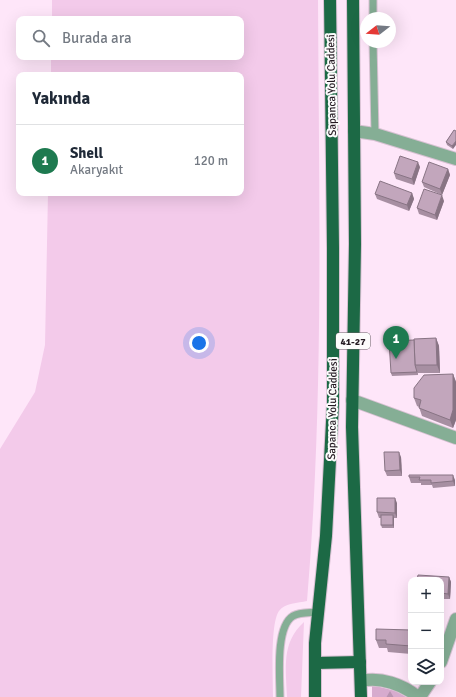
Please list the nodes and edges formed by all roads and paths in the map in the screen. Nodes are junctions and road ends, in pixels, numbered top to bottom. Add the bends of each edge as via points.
1 (330, 0) edge
2 (353, 0) edge
3 (373, 0) edge
4 (373, 12) edge
5 (373, 48) edge
6 (354, 131) junction
7 (375, 134) junction
8 (456, 159) edge
9 (352, 400) junction
10 (456, 438) edge
11 (318, 612) junction
12 (456, 619) edge
13 (444, 653) edge
14 (360, 662) junction
15 (315, 663) junction
16 (361, 681) junction
17 (428, 685) edge
18 (280, 697) edge
19 (315, 697) edge
20 (361, 697) edge
21 (419, 697) edge

1 - 11 highway, Sapanca Yolu Caddesi via 333,403 326,536
2 - 6 highway, Sapanca Yolu Caddesi / 41-27
3 - 4 lane
5 - 7 lane
6 - 7 street
6 - 9 highway, Sapanca Yolu Caddesi / 41-27
7 - 8 street
9 - 10 street
9 - 14 highway, Sapanca Yolu Caddesi / 41-27
11 - 15 highway, Sapanca Yolu Caddesi
11 - 18 lane via 298,614 292,617 286,626 281,639
12 - 13 street
14 - 15 highway
14 - 16 highway, Sapanca Yolu Caddesi / 41-27
15 - 19 highway, Sapanca Yolu Caddesi
16 - 20 highway, Sapanca Yolu Caddesi / 41-27
16 - 21 street via 373,678 399,685
17 - 21 street

